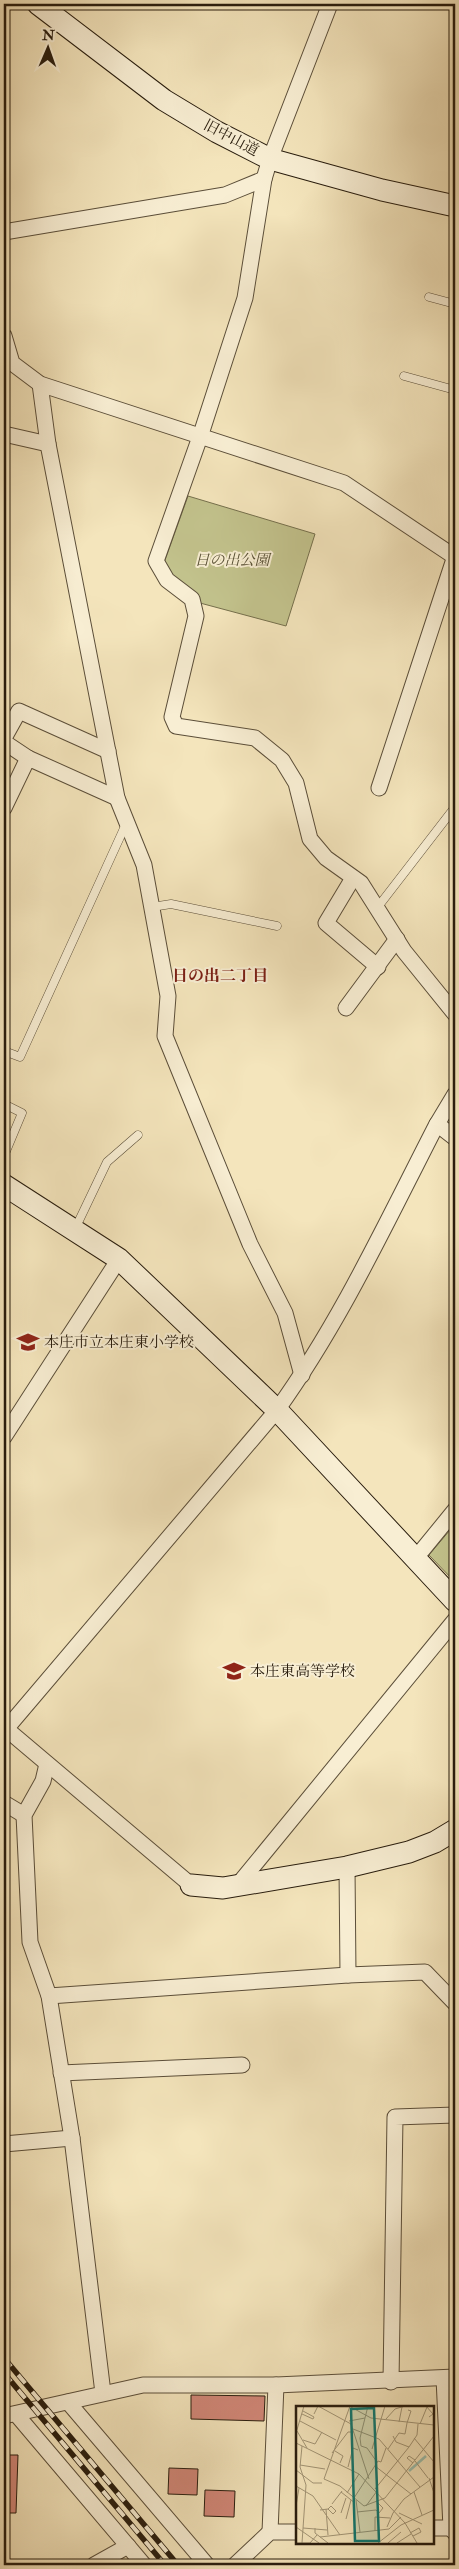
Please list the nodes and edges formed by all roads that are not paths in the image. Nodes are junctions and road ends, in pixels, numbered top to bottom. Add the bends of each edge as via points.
1 (38, 4) edge
2 (330, 4) edge
3 (267, 169) junction
4 (455, 206) edge
5 (4, 232) edge
6 (429, 297) dead end
7 (455, 304) edge
8 (4, 336) edge
9 (404, 376) dead end
10 (40, 384) junction
11 (455, 390) edge
12 (4, 434) edge
13 (201, 434) junction
14 (48, 444) junction
15 (455, 557) edge
16 (4, 738) edge
17 (4, 742) edge
18 (108, 751) junction
19 (28, 758) junction
20 (380, 788) dead end
21 (117, 798) junction
22 (455, 807) edge
23 (4, 808) edge
24 (127, 822) junction
25 (353, 878) junction
26 (152, 907) junction
27 (377, 908) junction
28 (277, 926) dead end
29 (397, 940) junction
30 (378, 967) junction
31 (346, 1008) dead end
32 (455, 1014) edge
33 (4, 1051) edge
34 (455, 1094) edge
35 (4, 1104) edge
36 (436, 1124) junction
37 (138, 1135) dead end
38 (455, 1138) edge
39 (4, 1156) edge
40 (4, 1185) edge
41 (74, 1230) junction
42 (119, 1259) junction
43 (302, 1375) junction
44 (277, 1410) junction
45 (4, 1436) edge
46 (455, 1510) edge
47 (415, 1559) junction
48 (455, 1601) edge
49 (455, 1620) edge
50 (5, 1728) edge
51 (47, 1764) junction
52 (4, 1803) edge
53 (24, 1815) junction
54 (455, 1830) edge
55 (347, 1867) junction
56 (192, 1885) joint
57 (237, 1886) junction
58 (348, 1975) junction
59 (49, 1996) junction
60 (455, 2003) edge
61 (242, 2065) dead end
62 (61, 2072) junction
63 (455, 2115) edge
64 (72, 2138) junction
65 (4, 2144) edge
66 (450, 2378) edge
67 (391, 2382) junction
68 (276, 2385) junction
69 (103, 2393) junction
70 (68, 2402) junction
71 (10, 2415) edge
72 (434, 2528) edge
73 (453, 2530) edge
74 (270, 2532) junction
75 (296, 2532) edge
76 (128, 2546) junction
77 (94, 2565) edge
78 (144, 2565) edge
79 (207, 2565) edge
80 (235, 2565) edge

1 - 3 street, 旧中山道 via 164,100 218,132
2 - 3 street
3 - 4 street, 旧中山道
3 - 5 street via 225,195
3 - 13 street via 246,298
6 - 7 lane
8 - 10 street via 12,363
9 - 11 lane
10 - 13 street
10 - 14 street
12 - 14 street
13 - 15 street via 344,483
13 - 25 street via 156,561 167,580 192,599 196,616 172,717 176,726 255,738 282,760 296,783 310,839 326,858
14 - 18 street
15 - 20 street
16 - 18 street via 19,711
17 - 19 street
18 - 21 street
19 - 21 street
19 - 23 street
21 - 24 street
22 - 27 lane
24 - 26 street via 144,865
24 - 33 lane via 20,1057
25 - 27 street via 361,883
25 - 30 street via 326,923
26 - 28 lane via 171,904
26 - 43 street via 168,996 165,1036 250,1244 285,1313
27 - 29 street
29 - 30 street
29 - 32 street
30 - 31 street
34 - 36 street
35 - 39 lane via 22,1113
36 - 38 street
36 - 43 street via 333,1325
37 - 41 lane via 107,1162
40 - 41 street
41 - 42 street
42 - 44 street
42 - 45 street
43 - 44 street
44 - 47 street
44 - 50 street
46 - 47 street
47 - 48 street
49 - 57 street
50 - 51 street
51 - 53 street via 44,1781
51 - 56 street
52 - 53 street
53 - 59 street via 30,1942
54 - 55 street via 409,1852
55 - 57 street
55 - 58 street
56 - 57 street
58 - 59 street
58 - 60 street via 425,1972
59 - 62 street
61 - 62 street
62 - 64 street
63 - 67 street via 395,2117
64 - 65 street
64 - 69 street
66 - 67 street
66 - 73 street
67 - 68 street
68 - 69 street via 143,2385
68 - 74 street
69 - 70 street
70 - 71 street
70 - 79 street
71 - 76 street
72 - 73 street
74 - 75 street
74 - 80 street
76 - 77 street
76 - 78 street

